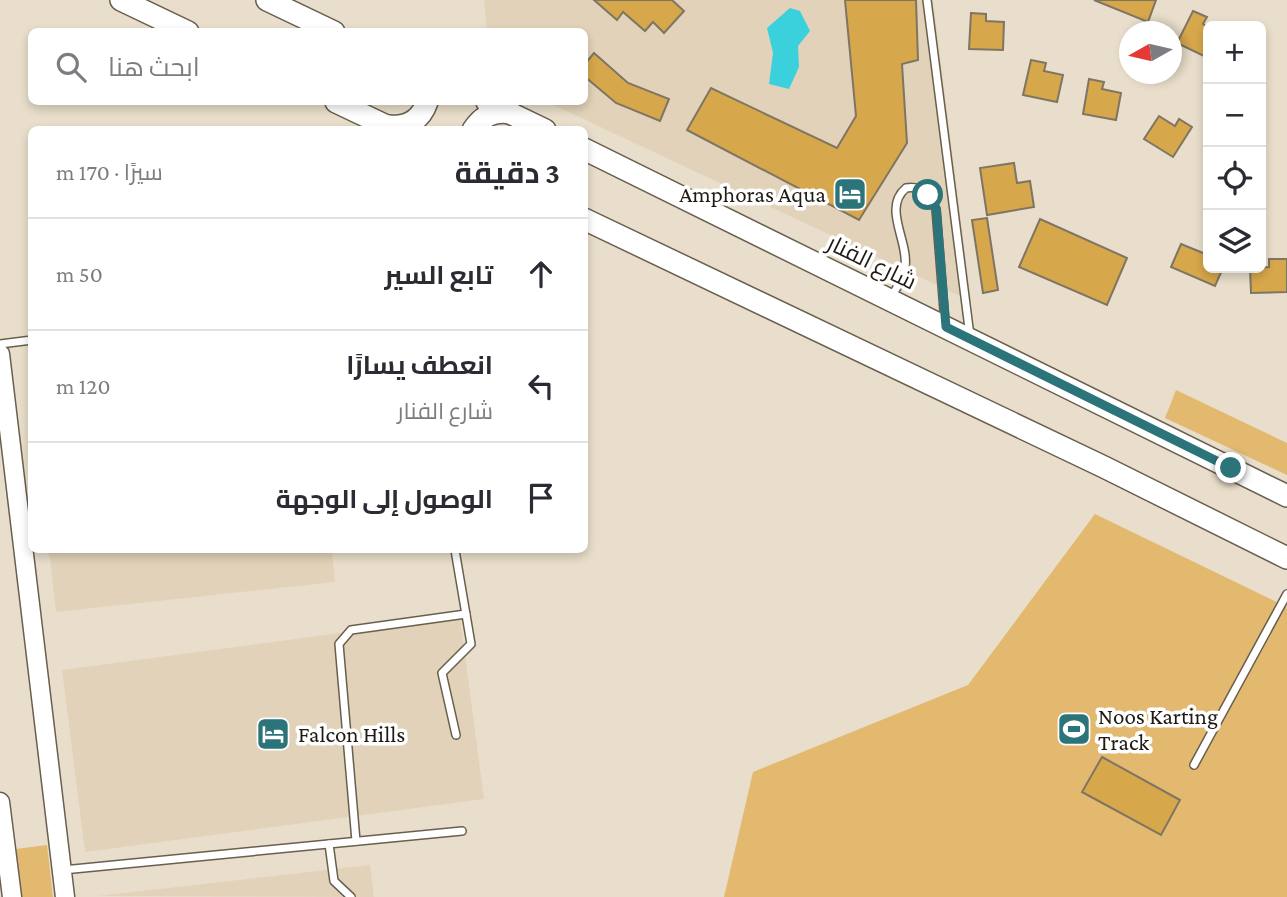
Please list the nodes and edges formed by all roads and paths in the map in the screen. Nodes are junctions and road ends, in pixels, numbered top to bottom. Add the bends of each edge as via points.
1 (121, 0) edge
2 (267, 0) edge
3 (927, 0) edge
4 (180, 28) edge
5 (326, 28) edge
6 (342, 105) edge
7 (426, 105) edge
8 (494, 105) edge
9 (511, 113) junction
10 (388, 126) edge
11 (400, 126) edge
12 (476, 126) edge
13 (537, 126) edge
14 (588, 151) edge
15 (588, 221) edge
16 (890, 300) junction
17 (946, 327) junction
18 (28, 340) edge
19 (970, 340) junction
20 (0, 344) edge
21 (0, 354) edge
22 (1287, 496) edge
23 (456, 553) edge
24 (1287, 558) edge
25 (1287, 594) edge
26 (466, 614) junction
27 (456, 736) dead end
28 (1194, 765) dead end
29 (0, 802) edge
30 (462, 831) dead end
31 (356, 841) junction
32 (329, 844) junction
33 (62, 870) junction
34 (12, 897) edge
35 (65, 897) edge
36 (351, 897) edge

1 - 4 main road
2 - 5 main road
3 - 19 lane
6 - 10 main road
7 - 11 main road via 414,122
8 - 9 main road
9 - 12 main road via 485,116
9 - 13 main road
14 - 16 main road, شارع الفنار
15 - 24 main road
16 - 17 main road, شارع الفنار
16 - 17 lane via 905,269 896,203 906,188 917,188 936,209
17 - 19 main road, شارع الفنار
18 - 20 lane
19 - 22 main road, شارع الفنار
21 - 33 street
23 - 26 lane
25 - 28 lane
26 - 27 lane via 471,644 442,673
26 - 31 lane via 351,630 339,644
29 - 34 street
30 - 31 lane
31 - 32 lane
32 - 33 lane
32 - 36 lane via 334,881
33 - 35 street

